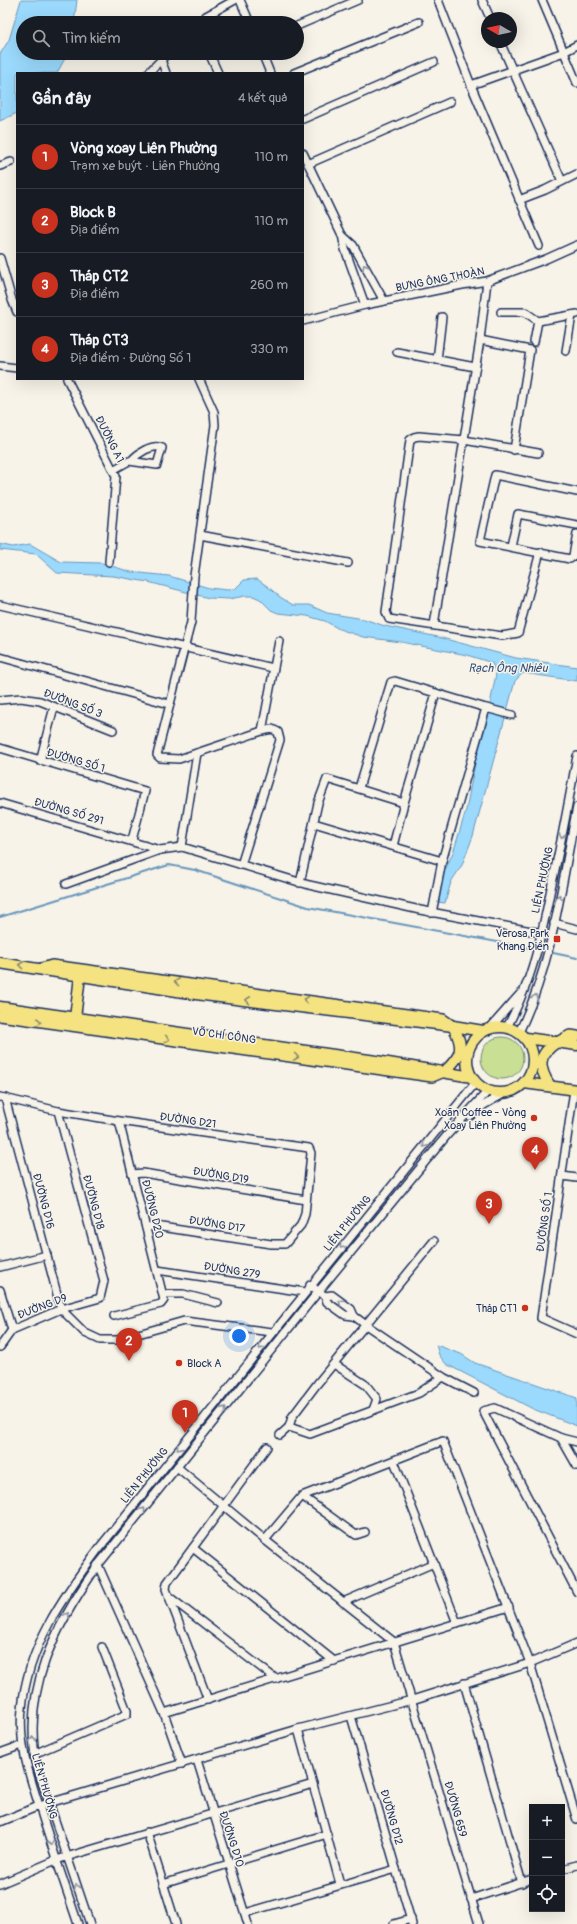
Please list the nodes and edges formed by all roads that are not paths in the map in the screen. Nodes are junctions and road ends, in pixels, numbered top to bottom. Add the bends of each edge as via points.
1 (235, 0) edge
2 (240, 0) edge
3 (358, 0) edge
4 (438, 0) edge
5 (482, 0) edge
6 (542, 0) edge
7 (487, 12) edge
8 (206, 16) edge
9 (247, 16) edge
10 (419, 22) dead end
11 (304, 23) edge
12 (577, 45) edge
13 (503, 48) edge
14 (564, 52) junction
15 (161, 60) joint
16 (212, 60) edge
17 (265, 60) edge
18 (434, 62) dead end
19 (512, 70) junction
20 (149, 72) edge
21 (166, 72) edge
22 (218, 72) edge
23 (270, 72) edge
24 (296, 72) edge
25 (577, 84) edge
26 (470, 85) junction
27 (450, 102) dead end
28 (304, 119) edge
29 (304, 155) edge
30 (11, 162) dead end
31 (308, 164) junction
32 (0, 166) edge
33 (577, 174) edge
34 (562, 181) junction
35 (519, 200) junction
36 (342, 235) junction
37 (539, 246) dead end
38 (577, 246) edge
39 (0, 258) edge
40 (487, 282) junction
41 (384, 301) junction
42 (365, 305) junction
43 (16, 310) edge
44 (502, 312) dead end
45 (575, 314) edge
46 (442, 317) dead end
47 (304, 321) edge
48 (538, 321) junction
49 (480, 340) junction
50 (534, 342) dead end
51 (566, 351) dead end
52 (397, 352) dead end
53 (437, 360) junction
54 (0, 366) edge
55 (475, 367) junction
56 (16, 368) edge
57 (67, 380) edge
58 (199, 380) edge
59 (464, 440) junction
60 (514, 450) junction
61 (538, 454) dead end
62 (131, 461) dead end
63 (113, 470) junction
64 (577, 492) edge
65 (577, 525) edge
66 (577, 534) edge
67 (200, 535) junction
68 (511, 546) junction
69 (540, 552) junction
70 (109, 562) dead end
71 (348, 563) dead end
72 (0, 605) edge
73 (434, 625) junction
74 (279, 641) dead end
75 (185, 648) junction
76 (0, 657) edge
77 (273, 668) junction
78 (436, 693) junction
79 (0, 700) edge
80 (168, 704) junction
81 (54, 707) junction
82 (487, 708) junction
83 (509, 714) dead end
84 (113, 730) dead end
85 (262, 731) junction
86 (0, 748) edge
87 (197, 753) junction
88 (577, 756) edge
89 (40, 762) junction
90 (359, 788) junction
91 (0, 803) edge
92 (404, 803) junction
93 (577, 807) edge
94 (314, 823) junction
95 (575, 826) edge
96 (132, 840) junction
97 (393, 846) junction
98 (182, 847) junction
99 (160, 850) junction
100 (442, 861) junction
101 (241, 865) junction
102 (300, 883) junction
103 (66, 884) dead end
104 (432, 913) junction
105 (554, 923) junction
106 (577, 929) edge
107 (542, 934) junction
108 (0, 962) edge
109 (41, 968) junction
110 (80, 976) junction
111 (529, 982) junction
112 (0, 1008) edge
113 (0, 1016) edge
114 (75, 1018) junction
115 (453, 1026) junction
116 (507, 1027) junction
117 (482, 1029) junction
118 (527, 1036) junction
119 (577, 1036) edge
120 (557, 1042) junction
121 (577, 1045) edge
122 (444, 1072) junction
123 (471, 1078) junction
124 (528, 1084) junction
125 (550, 1086) junction
126 (488, 1091) junction
127 (576, 1091) edge
128 (507, 1092) junction
129 (2, 1098) edge
130 (58, 1111) junction
131 (119, 1122) junction
132 (448, 1134) junction
133 (132, 1174) junction
134 (562, 1176) junction
135 (577, 1178) edge
136 (306, 1200) junction
137 (146, 1227) junction
138 (434, 1240) dead end
139 (47, 1255) junction
140 (0, 1267) edge
141 (157, 1270) junction
142 (310, 1285) junction
143 (0, 1290) edge
144 (305, 1292) junction
145 (322, 1294) junction
146 (100, 1298) joint
147 (164, 1298) junction
148 (218, 1303) dead end
149 (61, 1309) junction
150 (114, 1316) dead end
151 (366, 1325) junction
152 (12, 1330) junction
153 (272, 1332) junction
154 (577, 1334) edge
155 (0, 1346) edge
156 (334, 1364) junction
157 (442, 1377) junction
158 (474, 1393) dead end
159 (373, 1410) junction
160 (290, 1427) junction
161 (280, 1435) dead end
162 (561, 1438) junction
163 (577, 1442) edge
164 (267, 1447) dead end
165 (394, 1461) junction
166 (577, 1466) edge
167 (177, 1467) junction
168 (302, 1496) junction
169 (224, 1506) junction
170 (365, 1532) dead end
171 (265, 1540) junction
172 (193, 1548) junction
173 (434, 1563) junction
174 (98, 1565) junction
175 (577, 1592) edge
176 (168, 1596) junction
177 (343, 1602) junction
178 (509, 1607) junction
179 (457, 1623) junction
180 (394, 1642) junction
181 (577, 1643) edge
182 (102, 1647) dead end
183 (334, 1661) junction
184 (530, 1663) junction
185 (276, 1679) junction
186 (464, 1683) junction
187 (208, 1700) junction
188 (412, 1700) junction
189 (164, 1713) junction
190 (351, 1716) junction
191 (298, 1730) junction
192 (22, 1745) junction
193 (0, 1752) edge
194 (34, 1754) junction
195 (197, 1760) junction
196 (182, 1764) junction
197 (313, 1784) junction
198 (50, 1803) junction
199 (39, 1806) junction
200 (212, 1812) junction
201 (577, 1820) edge
202 (0, 1822) edge
203 (147, 1832) junction
204 (327, 1834) junction
205 (67, 1857) junction
206 (56, 1860) junction
207 (229, 1864) junction
208 (577, 1865) edge
209 (565, 1868) edge
210 (396, 1869) junction
211 (529, 1880) edge
212 (522, 1882) junction
213 (0, 1884) edge
214 (164, 1884) junction
215 (340, 1884) junction
216 (471, 1899) junction
217 (245, 1913) junction
218 (412, 1922) edge
219 (78, 1924) edge
220 (90, 1924) edge
221 (176, 1924) edge
222 (248, 1924) edge
223 (394, 1924) edge
224 (479, 1924) edge

1 - 8 street
2 - 9 street
3 - 11 street
4 - 26 street
5 - 7 street
6 - 14 street
10 - 24 street
12 - 14 street
13 - 19 street
14 - 19 street
14 - 25 street
15 - 20 street
15 - 21 street
16 - 22 street
17 - 23 street
18 - 28 street
19 - 26 street
19 - 34 street
26 - 35 street
27 - 31 street
29 - 31 street
30 - 32 street
31 - 36 street
33 - 34 street
34 - 35 street
35 - 37 street
41 -> 36 street via 353,245
36 - 42 street via 344,249
38 - 40 street, BƯNG ÔNG THOÀN
39 - 43 street
40 - 41 street, BƯNG ÔNG THOÀN
40 - 49 street
41 - 42 street, BƯNG ÔNG THOÀN
42 - 47 street, BƯNG ÔNG THOÀN
44 - 48 street via 525,312
45 - 48 street
45 - 51 street
46 - 53 street
48 - 50 street
49 - 55 street
49 - 60 street via 530,350
52 - 53 street
53 - 55 street
54 - 56 street
55 - 59 street
57 - 63 street, ĐƯỜNG A1
58 - 67 street via 214,412 215,425
59 - 60 street
59 - 73 street
59 - 73 street via 419,436 410,440 386,612 389,619
60 - 61 street
62 - 63 street
63 - 70 street, ĐƯỜNG A1 via 116,476
64 - 68 street via 495,475 480,541
65 - 68 street via 518,514
66 - 69 street via 572,558
67 - 71 street
67 - 75 street via 191,622
68 - 69 street
69 - 73 street via 518,633 502,636
72 - 75 street
74 - 77 street
75 - 77 street
75 - 80 street
76 - 80 street
77 - 85 street
78 - 82 street
78 - 90 street via 391,682
78 - 92 street
79 - 81 street, ĐƯỜNG SỐ 3 via 30,699
80 - 87 street via 157,755 167,760
81 - 84 street, ĐƯỜNG SỐ 3
81 - 89 street
82 - 83 street
82 - 100 street
85 - 87 street
85 - 101 street via 276,730 280,740
86 - 89 street, ĐƯỜNG SỐ 1
87 - 98 street
88 -> 107 street, LIÊN PHƯỜNG
89 - 96 street, ĐƯỜNG SỐ 1 via 146,791
90 - 92 street
90 - 94 street via 327,779
91 - 96 street, ĐƯỜNG SỐ 291
92 - 97 street
93 - 95 street, LIÊN PHƯỜNG
94 - 97 street
94 - 102 street
105 -> 95 street, LIÊN PHƯỜNG
96 - 99 street, ĐƯỜNG SỐ 291
97 - 100 street
98 - 99 street
98 - 101 street
99 - 103 street
100 - 104 street
101 - 102 street
102 - 104 street
104 - 107 street
105 - 106 street
118 -> 105 street, LIÊN PHƯỜNG via 529,1011 546,960
107 - 111 street, LIÊN PHƯỜNG
109 -> 108 highway
109 - 110 highway
115 -> 109 main road via 443,1019 380,1010 52,965
110 - 114 highway
115 -> 110 highway via 196,994
111 - 116 street, LIÊN PHƯỜNG
111 - 117 street via 517,999
112 - 114 highway, VÕ CHÍ CÔNG
113 -> 122 main road, VÕ CHÍ CÔNG via 432,1077
114 - 122 highway, VÕ CHÍ CÔNG
115 - 117 highway
115 - 122 highway via 460,1040 460,1050 455,1062
116 - 117 highway
116 - 118 highway
117 - 123 highway via 469,1047 467,1057
118 - 120 highway
118 - 124 highway via 539,1050 539,1061
119 - 120 main road via 570,1035
120 - 121 highway
120 - 125 highway via 543,1054 541,1061 543,1075
122 - 123 highway, VÕ CHÍ CÔNG
123 - 126 highway
123 -> 142 street, LIÊN PHƯỜNG
124 - 125 highway
124 - 128 highway
125 - 127 highway
126 - 128 highway
126 - 132 street, LIÊN PHƯỜNG
127 - 134 street, ĐƯỜNG SỐ 1
128 - 132 street via 475,1112
129 - 130 street, ĐƯỜNG D21
129 - 139 street, ĐƯỜNG D16
130 - 131 street, ĐƯỜNG D21
130 - 146 street, ĐƯỜNG D18 via 104,1281
131 - 133 street, ĐƯỜNG D20
131 - 136 street, ĐƯỜNG D21 via 308,1148 311,1153
132 - 145 street, LIÊN PHƯỜNG
133 - 136 street, ĐƯỜNG D19 via 143,1173
133 - 137 street, ĐƯỜNG D20
134 - 135 street
134 - 154 street, ĐƯỜNG SỐ 1 via 542,1318
136 - 137 street, ĐƯỜNG D17 via 301,1225 285,1244 155,1226
137 - 141 street, ĐƯỜNG D20
138 - 151 street
139 - 140 street
139 - 149 street, ĐƯỜNG D16
141 - 144 street, ĐƯỜNG 279
141 - 147 street, ĐƯỜNG D20
142 - 144 street, LIÊN PHƯỜNG
142 - 145 street
143 - 152 street
144 - 153 street, LIÊN PHƯỜNG
145 - 151 street via 332,1295 351,1309 354,1316
167 -> 145 street, LIÊN PHƯỜNG
146 - 149 street, ĐƯỜNG D9
147 - 148 street via 183,1294
147 - 150 street
149 - 152 street, ĐƯỜNG D9
149 - 153 street via 85,1333 100,1340 117,1340 184,1321
151 - 156 street
151 - 157 street
152 - 155 street, ĐƯỜNG D9
153 -> 192 street, LIÊN PHƯỜNG via 66,1593 44,1633 28,1673 22,1709
156 - 159 street via 366,1385 377,1399
156 - 160 street via 292,1417
157 - 158 street
157 - 159 street via 419,1393
159 - 160 street via 310,1434
160 - 161 street
162 - 163 street
162 - 166 street
162 - 175 street via 495,1408 483,1411
164 - 169 street
165 - 168 street
165 - 173 street
165 - 178 street via 443,1441
167 - 169 street
174 -> 167 street, LIÊN PHƯỜNG
168 - 170 street via 356,1535
168 - 171 street
169 - 171 street
169 - 172 street
171 - 177 street
172 - 176 street via 167,1583
172 - 183 street
173 - 177 street
173 - 179 street
174 - 189 street
194 -> 174 street, LIÊN PHƯỜNG via 36,1687 43,1665 73,1604
176 - 185 street
176 - 187 street
177 - 180 street
178 - 179 street
178 - 184 street
179 - 180 street
180 - 183 street
180 - 188 street, ĐƯỜNG 659
181 - 184 street
182 - 194 street via 127,1714
183 - 185 street
184 - 186 street
184 - 201 street
185 - 187 street
186 - 188 street
186 - 212 street
187 - 189 street
188 - 190 street
188 - 216 street, ĐƯỜNG 659
189 - 196 street
190 - 191 street
190 - 210 street, ĐƯỜNG D12
191 - 195 street
191 - 197 street
192 - 193 street
192 - 199 street, LIÊN PHƯỜNG via 28,1775
194 - 198 street, LIÊN PHƯỜNG
195 - 196 street
195 - 200 street, ĐƯỜNG D10
196 - 198 street
197 - 200 street
197 - 204 street
198 - 199 street
198 - 205 street, LIÊN PHƯỜNG
199 - 202 street
199 -> 206 street, LIÊN PHƯỜNG
200 - 203 street
200 - 207 street, ĐƯỜNG D10
203 - 205 street
203 - 214 street
204 - 207 street
204 - 215 street
205 - 206 street
220 -> 205 street, LIÊN PHƯỜNG
206 - 213 street
206 - 219 street, LIÊN PHƯỜNG
207 - 214 street
207 - 217 street, ĐƯỜNG D10
208 - 209 street
210 - 215 street
210 - 218 street, ĐƯỜNG D12
211 - 212 street
212 - 216 street
214 - 221 street
215 - 217 street
216 - 224 street, ĐƯỜNG 659
217 - 222 street, ĐƯỜNG D10
218 - 223 street

